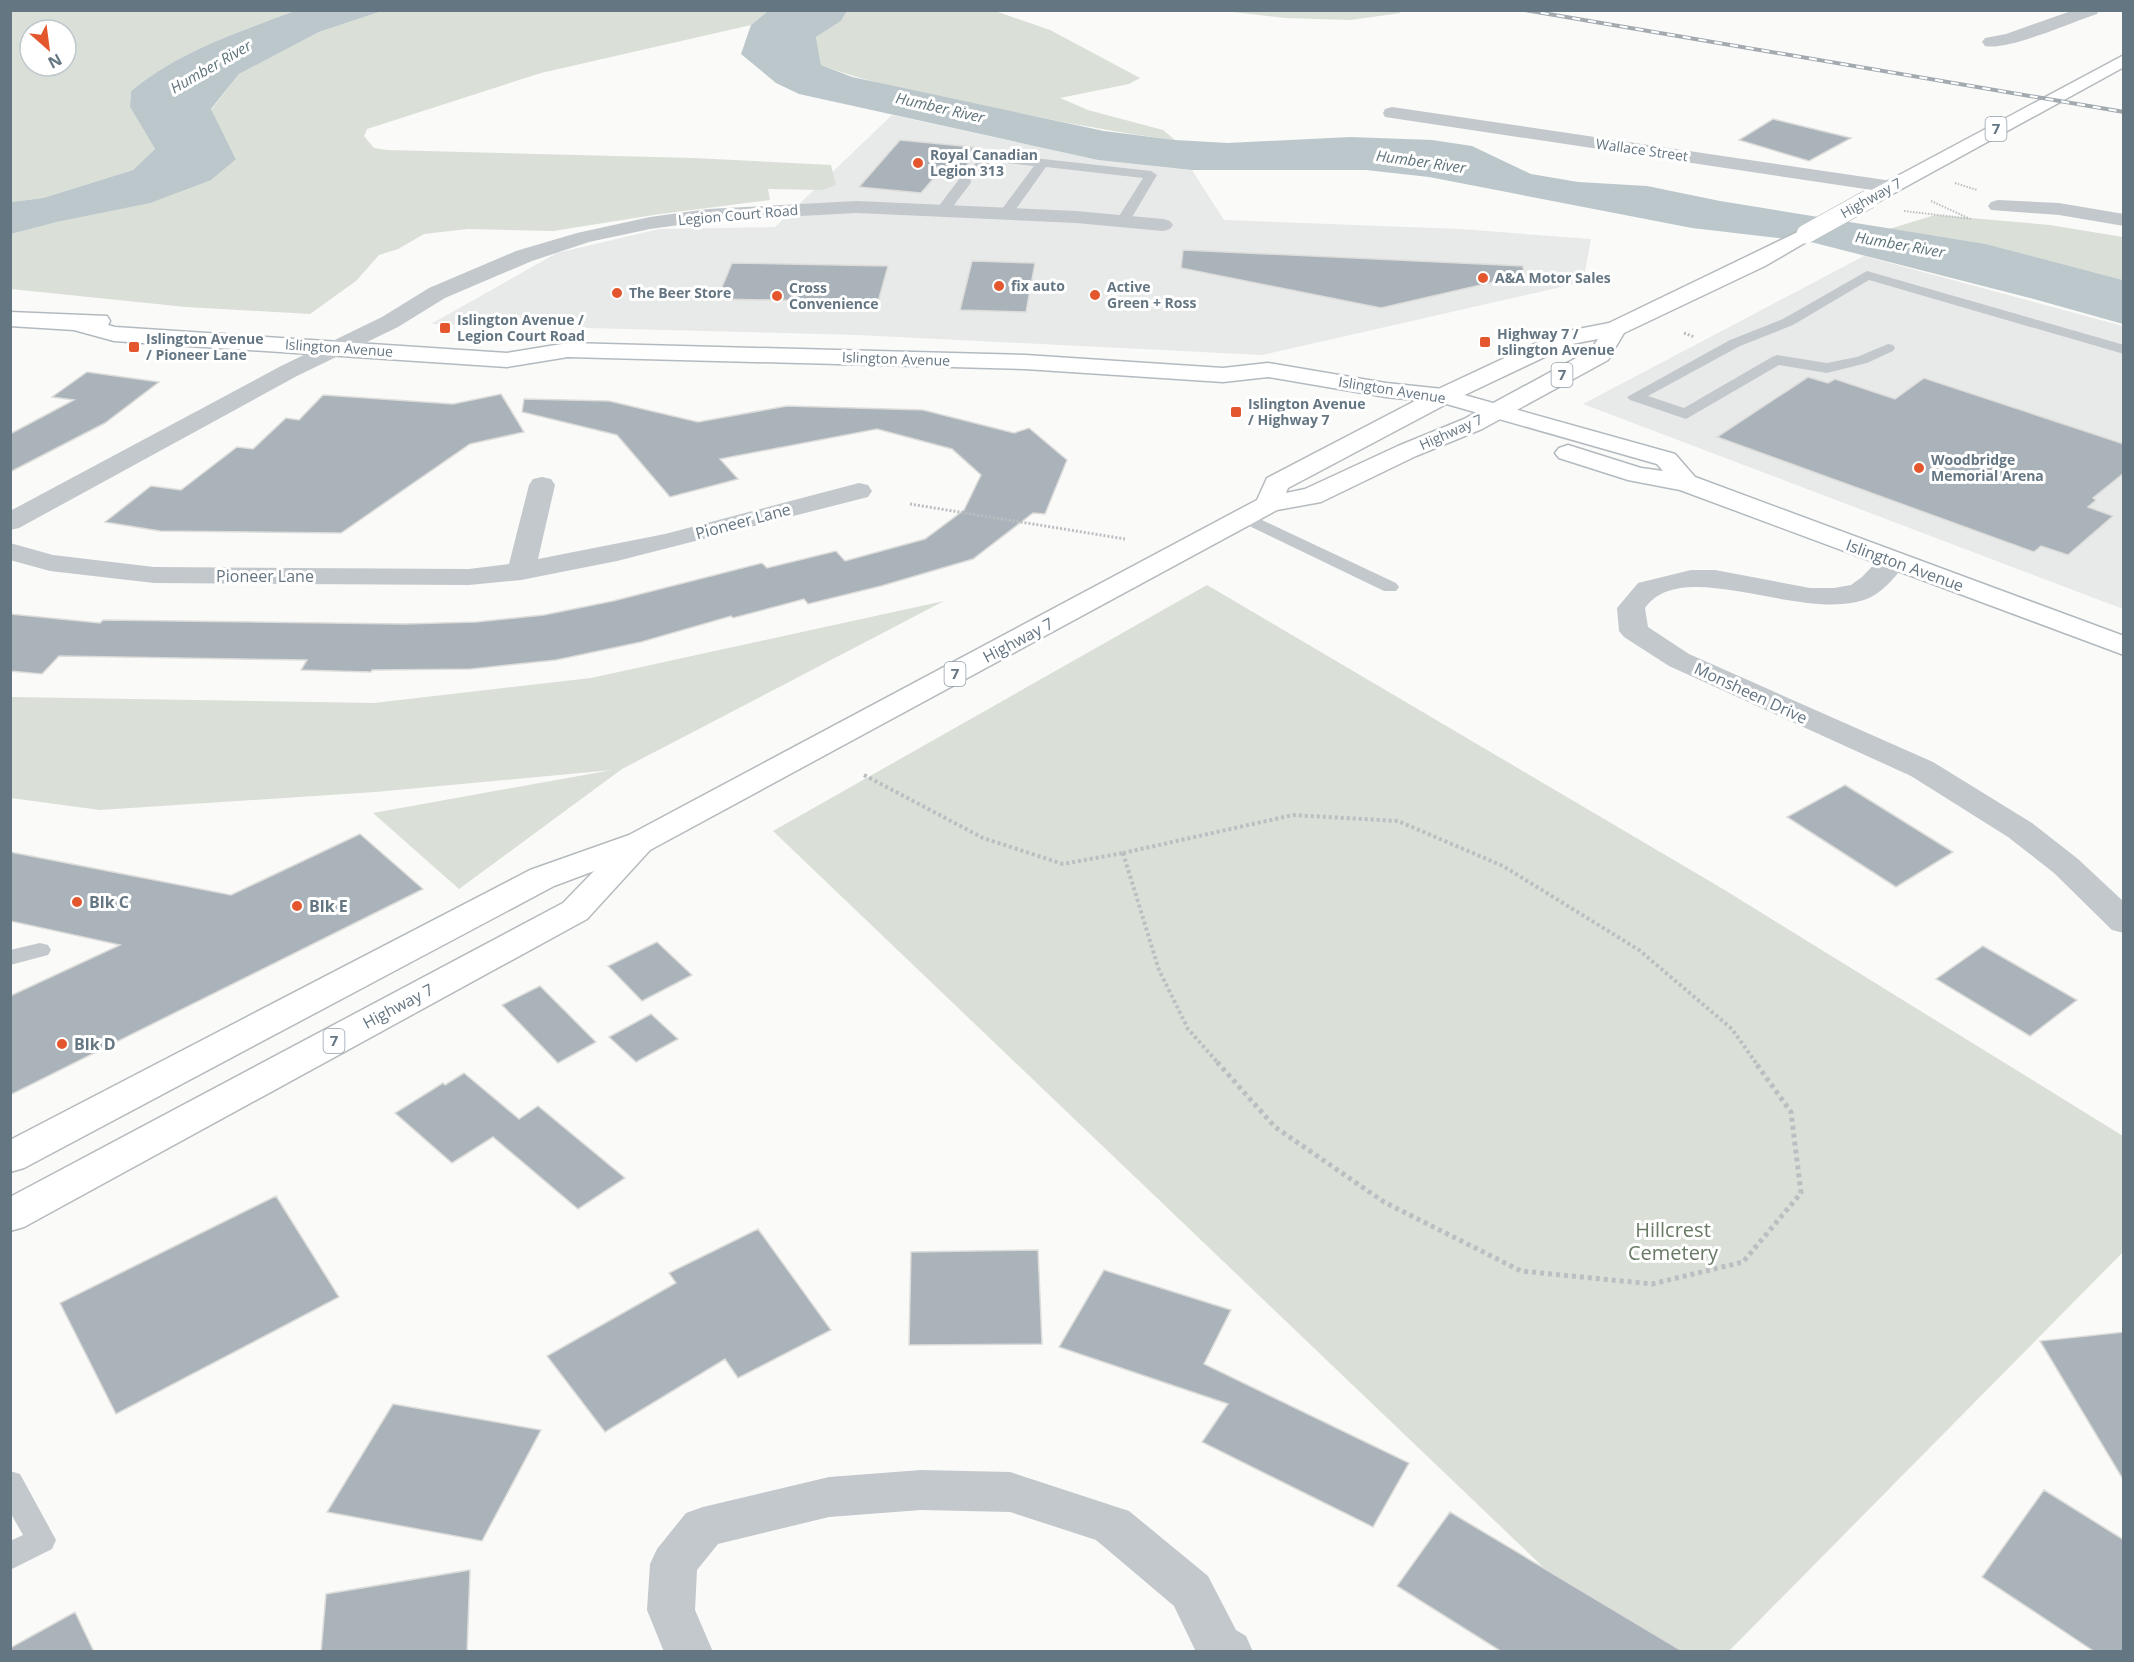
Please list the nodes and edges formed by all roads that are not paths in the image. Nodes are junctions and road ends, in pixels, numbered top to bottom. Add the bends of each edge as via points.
1 (2091, 10) edge
2 (1991, 42) dead end
3 (2124, 60) edge
4 (1392, 113) dead end
5 (1043, 163) junction
6 (1892, 187) junction
7 (1998, 206) dead end
8 (943, 210) junction
9 (1006, 213) junction
10 (2124, 220) edge
11 (1122, 221) junction
12 (1163, 225) dead end
13 (10, 319) edge
14 (75, 323) junction
15 (1615, 329) junction
16 (367, 335) junction
17 (338, 348) junction
18 (1888, 348) dead end
19 (568, 350) junction
20 (2124, 350) edge
21 (1223, 375) junction
22 (1443, 396) junction
23 (1498, 410) junction
24 (1413, 412) junction
25 (1473, 424) junction
26 (1686, 483) junction
27 (542, 485) dead end
28 (859, 491) dead end
29 (1257, 511) junction
30 (10, 522) edge
31 (10, 551) edge
32 (1893, 561) junction
33 (521, 572) junction
34 (1390, 587) dead end
35 (2124, 646) edge
36 (641, 842) junction
37 (2124, 922) edge
38 (40, 950) dead end
39 (10, 958) edge
40 (10, 1158) edge
41 (10, 1216) edge
42 (10, 1483) edge
43 (10, 1557) edge
44 (1221, 1650) edge
45 (689, 1652) edge

1 - 2 street
3 - 6 main road, Highway 7 / 7
4 - 6 street, Wallace Street
5 - 8 lane via 988,157
5 - 9 lane
5 - 11 lane via 1151,175
6 - 15 main road, Highway 7 / 7, bridge via 1757,261
7 - 10 street via 2059,209
8 - 9 street, Legion Court Road
8 - 16 street, Legion Court Road via 777,210 708,215 615,230 550,246 473,276 437,292
9 - 11 street, Legion Court Road
11 - 12 street, Legion Court Road
13 - 14 main road, Islington Avenue
14 - 16 main road, Islington Avenue via 153,318
14 - 17 main road, Islington Avenue via 114,334
15 - 22 main road, Highway 7 / 7 via 1566,338
15 - 23 main road, Highway 7 / 7 via 1600,355
16 - 17 street, Legion Court Road
16 - 19 main road, Islington Avenue via 530,342
17 - 19 main road, Islington Avenue via 507,360
17 - 30 street
18 - 20 lane via 1862,360 1827,368 1776,360 1686,414 1635,396 1735,344 1788,322 1867,275
19 - 21 main road, Islington Avenue via 1025,362
21 - 22 main road, Islington Avenue via 1268,370
21 - 24 main road, Islington Avenue via 1266,390
22 - 23 main road, Islington Avenue
22 - 24 main road, Highway 7 / 7
23 - 25 main road, Highway 7 / 7
23 - 26 main road, Islington Avenue via 1666,459
24 - 25 main road, Islington Avenue
24 - 29 main road, Highway 7 / 7 via 1276,484
25 - 26 main road, Islington Avenue via 1637,475
25 - 29 main road, Highway 7 / 7 via 1312,496
26 - 32 main road, Islington Avenue
27 - 33 street
28 - 33 street, Pioneer Lane via 598,559
29 - 34 lane
29 - 36 main road, Highway 7 / 7
31 - 33 street, Pioneer Lane via 50,563 154,575 469,577
32 - 35 main road, Islington Avenue
32 - 37 street, Monsheen Drive via 1860,591 1824,596 1784,594 1751,583 1708,577 1677,580 1646,589 1631,608 1634,631 1679,660 1922,768 2020,830 2066,866
36 - 40 main road, Highway 7 / 7 via 542,878
36 - 41 main road, Highway 7 / 7 via 575,911
38 - 39 lane
42 - 43 lane via 41,1540
44 - 45 street via 1191,1591 1112,1525 1010,1492 921,1490 829,1497 703,1527 674,1564 671,1610

